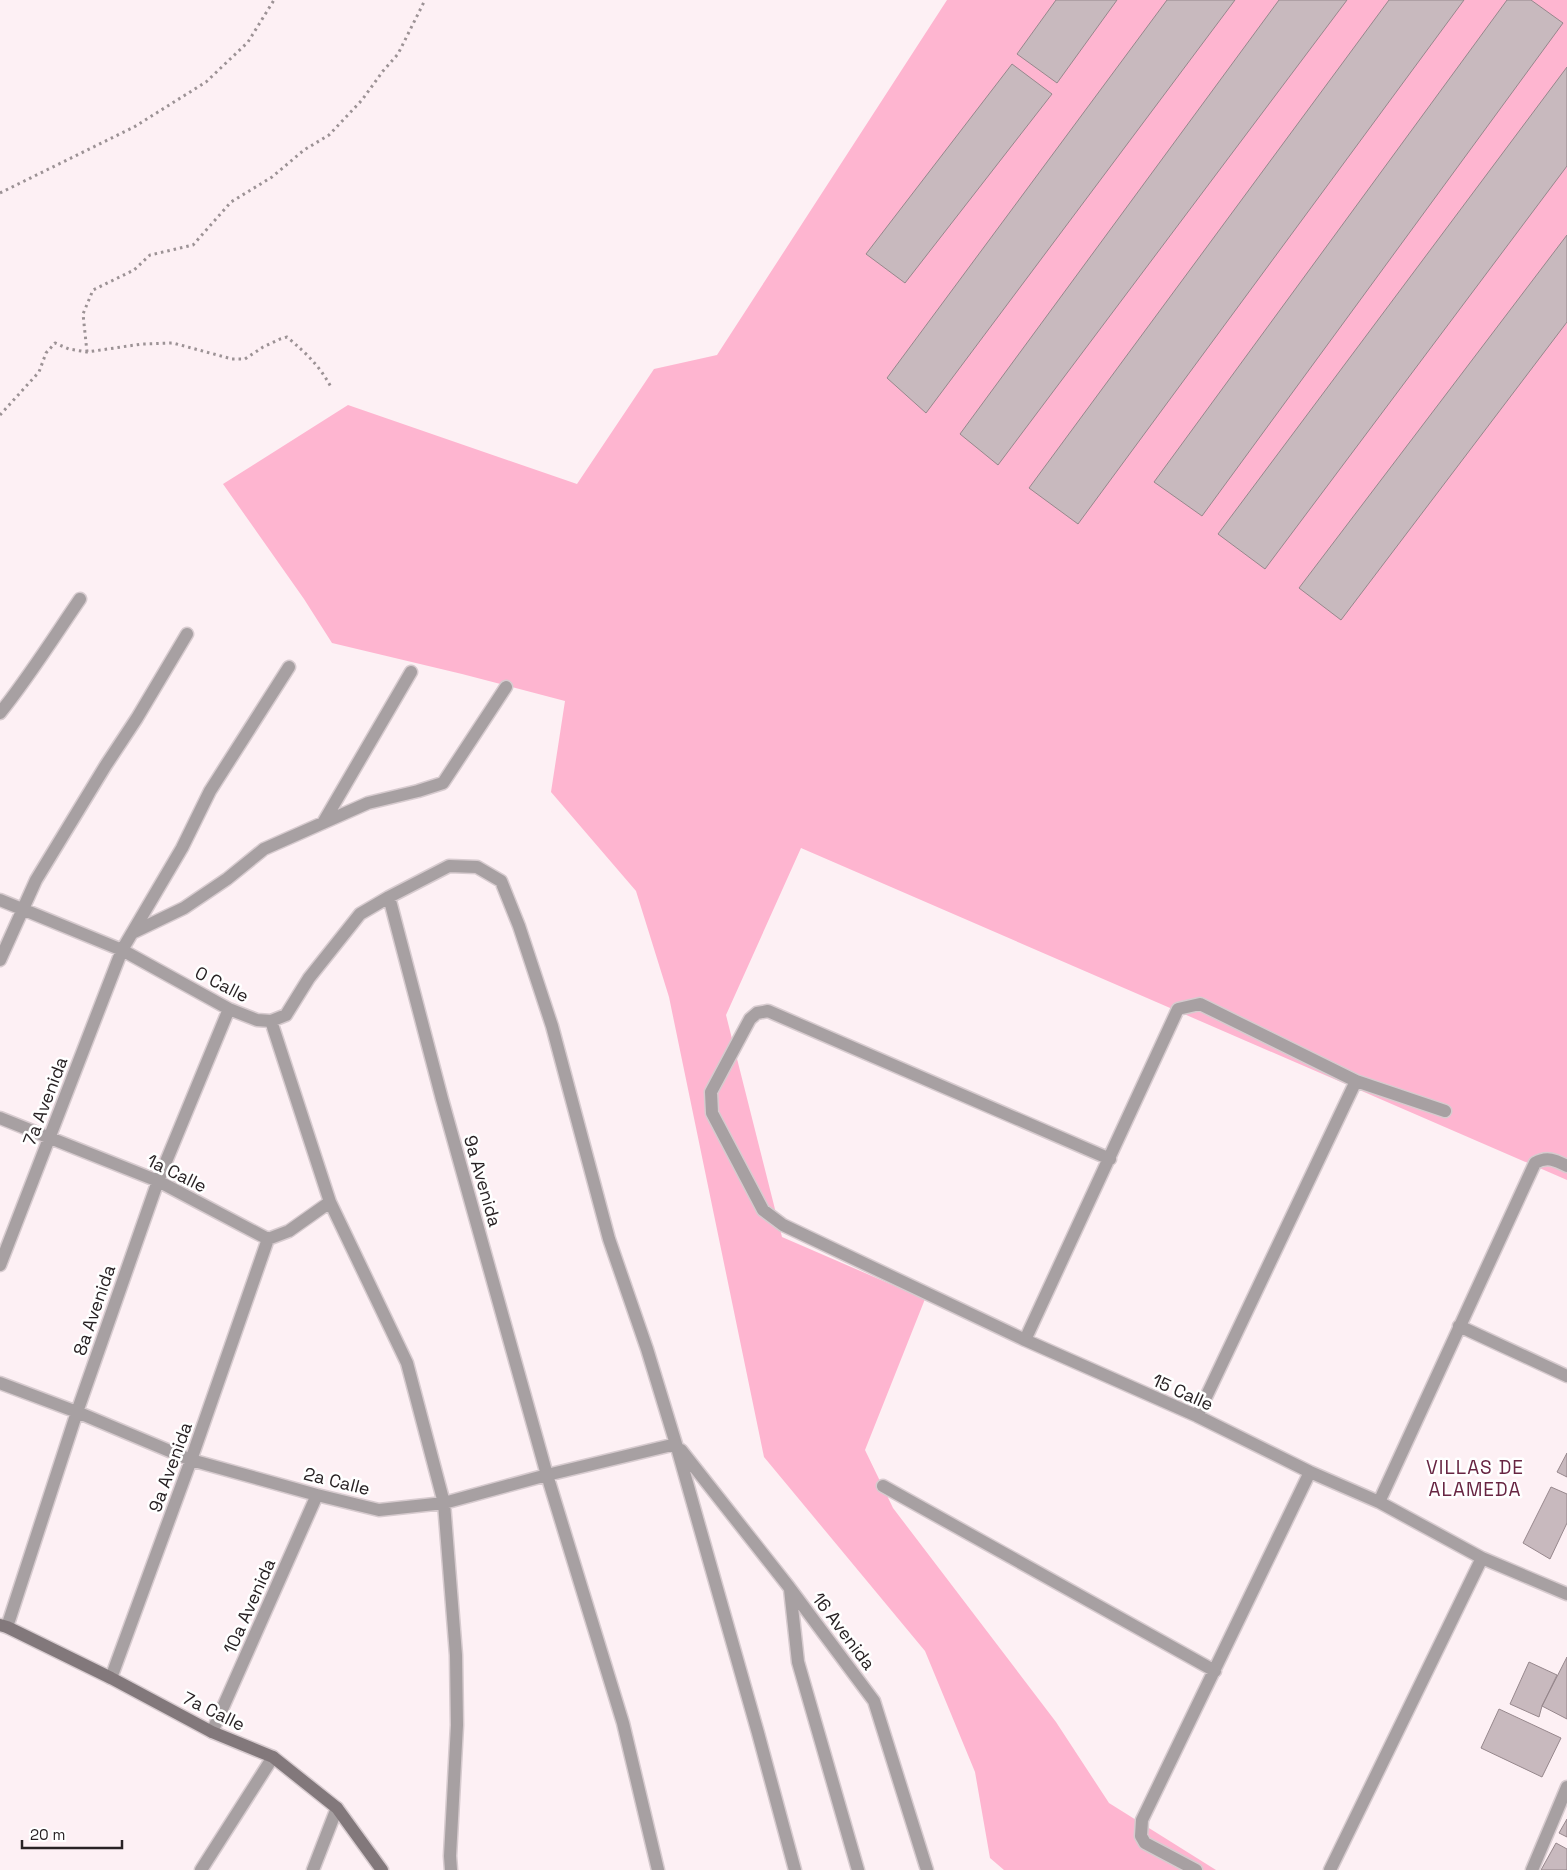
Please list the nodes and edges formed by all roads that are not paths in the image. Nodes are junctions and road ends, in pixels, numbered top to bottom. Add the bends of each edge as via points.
1 (80, 599) dead end
2 (186, 634) dead end
3 (290, 667) dead end
4 (411, 672) dead end
5 (506, 687) dead end
6 (0, 713) edge
7 (323, 823) junction
8 (389, 896) junction
9 (0, 900) edge
10 (24, 910) junction
11 (132, 933) junction
12 (122, 950) junction
13 (0, 960) edge
14 (229, 1010) junction
15 (271, 1021) junction
16 (1356, 1081) junction
17 (1445, 1111) dead end
18 (0, 1118) edge
19 (49, 1138) junction
20 (1110, 1159) junction
21 (1567, 1166) edge
22 (158, 1181) junction
23 (330, 1202) junction
24 (268, 1239) junction
25 (0, 1265) edge
26 (1459, 1326) junction
27 (1025, 1340) junction
28 (1567, 1376) edge
29 (0, 1383) edge
30 (78, 1412) junction
31 (1197, 1416) junction
32 (676, 1444) junction
33 (192, 1460) junction
34 (1310, 1472) junction
35 (547, 1474) junction
36 (884, 1486) dead end
37 (317, 1495) junction
38 (1379, 1502) junction
39 (444, 1503) junction
40 (1482, 1558) junction
41 (790, 1587) junction
42 (1567, 1594) edge
43 (4, 1626) edge
44 (1215, 1671) junction
45 (111, 1678) junction
46 (212, 1732) junction
47 (273, 1757) junction
48 (1567, 1788) edge
49 (337, 1808) junction
50 (201, 1870) edge
51 (313, 1870) edge
52 (382, 1870) edge
53 (451, 1870) edge
54 (658, 1870) edge
55 (795, 1870) edge
56 (858, 1870) edge
57 (926, 1870) edge
58 (1196, 1870) edge
59 (1330, 1870) edge
60 (1532, 1870) edge

1 - 6 street via 23,685
2 - 10 street via 36,880
3 - 11 street, 7a Avenida via 210,791 182,848
4 - 7 street
5 - 7 street via 443,783 368,802
7 - 11 street via 264,849 184,908
8 - 15 street via 360,914 309,978 286,1015
8 - 32 street via 448,866 477,867 501,881 552,1026 609,1239
8 - 35 street, 9a Avenida
9 - 10 street, 0 Calle
10 - 12 street, 0 Calle
10 - 13 street
11 - 12 street, 7a Avenida
12 - 14 street, 0 Calle
12 - 19 street, 7a Avenida
14 - 15 street, 0 Calle via 256,1020
14 - 22 street, 8a Avenida
15 - 23 street
16 - 17 street
16 - 20 street via 1200,1004 1188,1005 1178,1009
16 - 31 street
18 - 19 street, 1a Calle
19 - 22 street, 1a Calle
19 - 25 street, 7a Avenida
20 - 27 street
20 - 27 street, 15 Calle via 768,1011 750,1018 711,1092 712,1113 763,1210 784,1225
21 - 26 street via 1553,1159 1535,1163
22 - 24 street, 1a Calle
22 - 30 street, 8a Avenida
23 - 24 street via 289,1232
23 - 39 street via 407,1363
24 - 33 street, 9a Avenida
26 - 28 street
26 - 38 street
27 - 31 street, 15 Calle
29 - 30 street, 2a Calle
30 - 33 street, 2a Calle
30 - 43 street, 8a Avenida
31 - 34 street, 15 Calle
32 - 35 street, 2a Calle
32 - 41 street, 16 Avenida
32 - 55 street
33 - 37 street, 2a Calle
33 - 45 street, 9a Avenida
34 - 38 street, 15 Calle
34 - 44 street
35 - 39 street, 2a Calle
35 - 54 street, 9a Avenida via 623,1723
36 - 44 street
37 - 39 street, 2a Calle via 379,1510
37 - 46 street, 10a Avenida
38 - 40 street, 15 Calle
39 - 53 street via 456,1655 457,1725
40 - 42 street, 15 Calle
40 - 59 street
41 - 56 street via 798,1662
41 - 57 street, 16 Avenida via 874,1701
43 - 45 street, 7a Calle
44 - 58 street via 1142,1820 1141,1836 1145,1843
45 - 46 street, 7a Calle
46 - 47 street, 7a Calle
47 - 49 street, 7a Calle
47 - 50 street
48 - 60 street
49 - 51 street
49 - 52 street, 7a Calle

